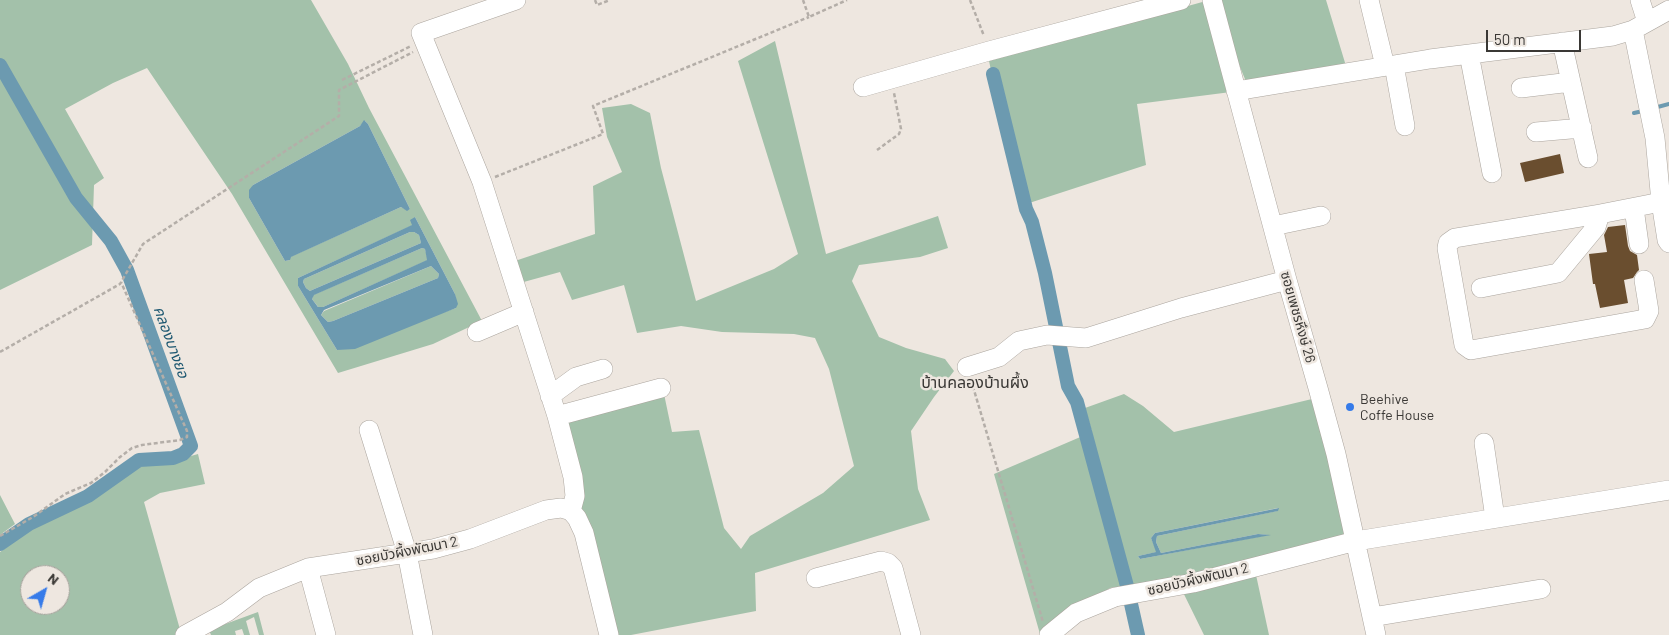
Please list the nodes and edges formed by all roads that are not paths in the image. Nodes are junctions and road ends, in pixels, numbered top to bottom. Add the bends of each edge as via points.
1 (516, 0) edge
2 (1181, 0) edge
3 (1212, 0) edge
4 (1369, 0) edge
5 (1640, 0) edge
6 (1669, 10) edge
7 (1640, 26) junction
8 (1562, 42) junction
9 (1469, 54) junction
10 (1390, 65) junction
11 (1572, 82) junction
12 (863, 87) dead end
13 (1521, 88) dead end
14 (1236, 91) junction
15 (1405, 126) dead end
16 (1582, 128) junction
17 (1536, 132) dead end
18 (1588, 158) dead end
19 (1492, 173) dead end
20 (1661, 202) junction
21 (1634, 208) junction
22 (1600, 214) junction
23 (1321, 216) dead end
24 (1273, 226) junction
25 (1669, 243) edge
26 (1639, 244) dead end
27 (1286, 280) junction
28 (1644, 280) dead end
29 (1481, 288) dead end
30 (524, 312) junction
31 (477, 332) dead end
32 (967, 367) road end
33 (603, 369) dead end
34 (661, 388) dead end
35 (550, 396) junction
36 (557, 416) junction
37 (369, 430) dead end
38 (1484, 443) dead end
39 (1669, 490) edge
40 (571, 511) junction
41 (1495, 518) junction
42 (1356, 541) junction
43 (407, 553) junction
44 (308, 568) junction
45 (816, 578) dead end
46 (1542, 589) dead end
47 (1374, 626) edge
48 (1046, 630) edge
49 (196, 632) edge
50 (326, 635) edge
51 (423, 635) edge
52 (609, 635) edge
53 (911, 635) edge

1 - 30 street via 421,33 482,182
2 - 12 street
3 - 14 street, ซอยเพชรหึงษ์ 26
4 - 10 street
5 - 7 street
6 - 7 street
7 - 8 street via 1613,36
7 - 20 street
8 - 9 street
8 - 11 street
9 - 10 street
9 - 19 street
10 - 14 street
10 - 15 street
11 - 13 street
11 - 16 street
14 - 24 street, ซอยเพชรหึงษ์ 26
16 - 17 street
16 - 18 street
20 - 21 street
20 - 25 street
21 - 22 street
21 - 26 street
22 - 28 street via 1455,238 1448,244 1464,345 1471,350 1644,319 1649,311
22 - 29 street via 1596,227 1558,273
23 - 24 street
24 - 27 street, ซอยเพชรหึงษ์ 26
27 - 32 street via 1086,338 1047,335 1019,341 1000,357
27 - 42 street, ซอยเพชรหึงษ์ 26 via 1336,454
30 - 31 street
30 - 35 street
33 - 35 street via 576,378
34 - 36 street
35 - 36 street
36 - 40 street via 576,496
37 - 43 street
38 - 41 street
39 - 41 street, ซอยบัวผึ้งพัฒนา 2
40 - 43 street, ซอยบัวผึ้งพัฒนา 2 via 561,508 546,510 470,539
40 - 52 street via 584,533
41 - 42 street, ซอยบัวผึ้งพัฒนา 2
42 - 47 street, ซอยเพชรหึงษ์ 26
42 - 48 street, ซอยบัวผึ้งพัฒนา 2 via 1193,582 1116,597 1076,613
43 - 44 street, ซอยบัวผึ้งพัฒนา 2
43 - 51 street
44 - 49 street, ซอยบัวผึ้งพัฒนา 2 via 259,588
44 - 50 street
45 - 53 street via 881,561 888,563 893,568
46 - 47 street

